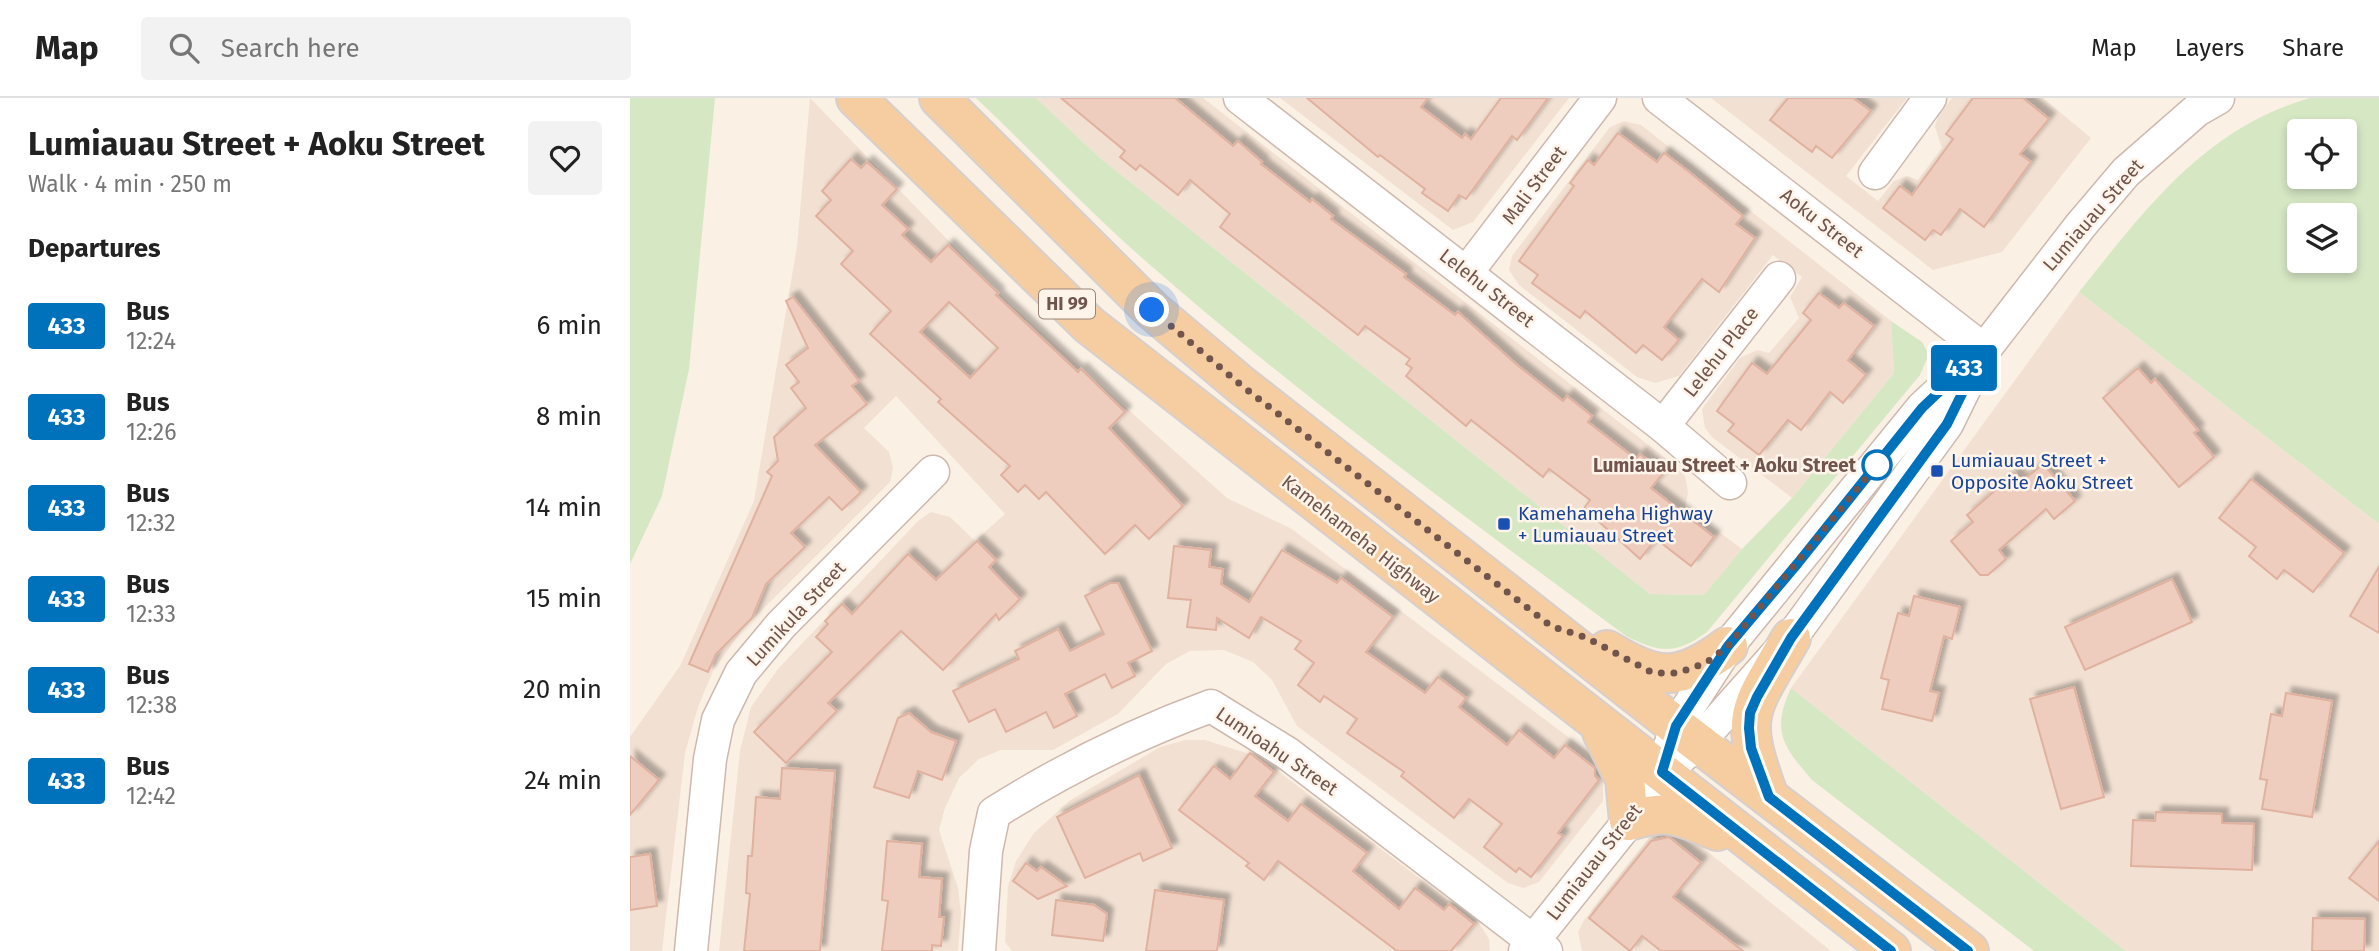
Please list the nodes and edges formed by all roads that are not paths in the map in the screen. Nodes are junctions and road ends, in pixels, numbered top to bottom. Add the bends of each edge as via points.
1 (856, 98) edge
2 (939, 98) edge
3 (1240, 98) edge
4 (1600, 98) edge
5 (1659, 98) edge
6 (1930, 98) edge
7 (2218, 98) edge
8 (1875, 173) dead end
9 (1467, 272) junction
10 (1779, 278) dead end
11 (1984, 349) junction
12 (1663, 426) junction
13 (933, 472) dead end
14 (1730, 483) dead end
15 (1551, 626) junction
16 (1791, 638) junction
17 (1728, 646) junction
18 (1598, 724) junction
19 (1687, 735) junction
20 (1662, 772) junction
21 (1769, 797) junction
22 (1629, 821) junction
23 (1757, 846) junction
24 (1535, 947) edge
25 (691, 951) edge
26 (979, 951) edge
27 (1891, 951) edge
28 (1969, 951) edge

1 - 18 main road, Kamehameha Highway / HI 99 via 1089,325
2 - 15 main road, HI 99 via 1152,310 1241,385
3 - 9 street, Lelehu Street
4 - 9 street, Mali Street
5 - 11 street, Aoku Street
6 - 8 street
7 - 11 street, Lumiauau Street via 2187,118 2126,172
9 - 12 street, Lelehu Street
10 - 12 street, Lelehu Place
11 - 16 street, Lumiauau Street via 1947,424
11 - 17 street, Lumiauau Street via 1922,408
12 - 14 street, Lelehu Street
13 - 25 street, Lumikula Street via 781,625 741,673 718,720 710,759
15 - 17 main road via 1587,638 1653,673 1692,669
15 - 19 main road, HI 99
16 - 19 street, Lumiauau Street
16 - 21 main road via 1750,713 1751,748
17 - 19 street, Lumiauau Street
18 - 20 main road, Kamehameha Highway / HI 99
18 - 22 main road via 1625,779
19 - 20 street, Lumiauau Street
19 - 21 main road, HI 99
20 - 22 street, Lumiauau Street
20 - 23 main road, Kamehameha Highway / HI 99
21 - 28 main road, HI 99
22 - 23 main road via 1671,813
22 - 24 street, Lumiauau Street
23 - 27 main road, Kamehameha Highway / HI 99
24 - 26 street, Lumioahu Street via 1287,753 1211,706 1121,741 995,813 986,851

